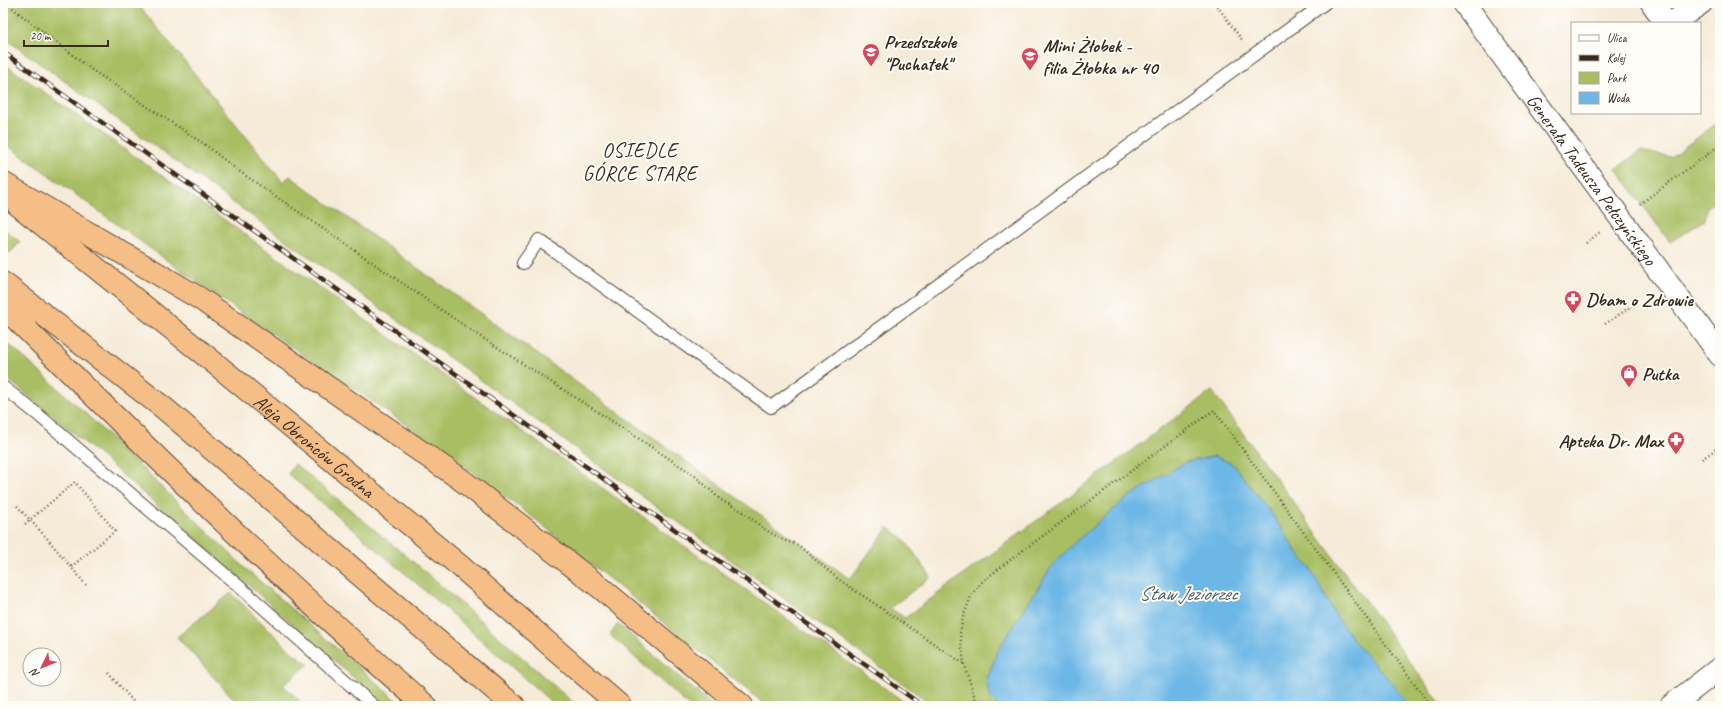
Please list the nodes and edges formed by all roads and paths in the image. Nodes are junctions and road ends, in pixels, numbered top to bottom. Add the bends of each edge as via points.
1 (6, 3) edge
2 (1215, 3) edge
3 (1325, 3) edge
4 (1464, 3) edge
5 (1652, 3) edge
6 (1701, 3) edge
7 (1665, 22) edge
8 (1673, 22) edge
9 (1254, 56) junction
10 (1720, 145) edge
11 (3, 183) edge
12 (3, 192) edge
13 (1637, 207) dead end
14 (1604, 230) dead end
15 (1586, 243) dead end
16 (523, 263) dead end
17 (3, 283) edge
18 (3, 306) edge
19 (1632, 306) dead end
20 (1605, 324) dead end
21 (1720, 355) edge
22 (3, 387) edge
23 (1720, 446) edge
24 (1702, 459) dead end
25 (17, 506) dead end
26 (30, 519) junction
27 (25, 524) dead end
28 (71, 567) junction
29 (86, 585) dead end
30 (964, 664) junction
31 (1720, 668) edge
32 (109, 672) dead end
33 (136, 706) edge
34 (374, 706) edge
35 (426, 706) edge
36 (514, 706) edge
37 (620, 706) edge
38 (742, 706) edge
39 (979, 706) edge
40 (1431, 706) edge
41 (1671, 706) edge

1 - 30 path via 92,70 207,146 236,169 478,335 694,475 721,500 783,540 798,545 838,579
2 - 9 path
3 - 9 lane
4 - 21 street, Generała Tadeusza Pełczyńskiego
5 - 7 street
6 - 8 street
9 - 16 lane via 771,407 539,240
10 - 13 path
11 - 38 highway via 198,298 458,478 601,588
12 - 37 highway, Aleja Obrońców Grodna via 460,566
14 - 15 path
17 - 36 highway via 165,409
18 - 35 highway via 191,492 350,640
19 - 20 path
22 - 34 lane via 249,595
23 - 24 path
25 - 26 path
26 - 27 path
26 - 28 path
26 - 28 path via 75,482 115,531
28 - 29 path
30 - 39 path
30 - 40 path via 960,633 963,617 972,594 982,582 1214,410
31 - 41 street
32 - 33 path

